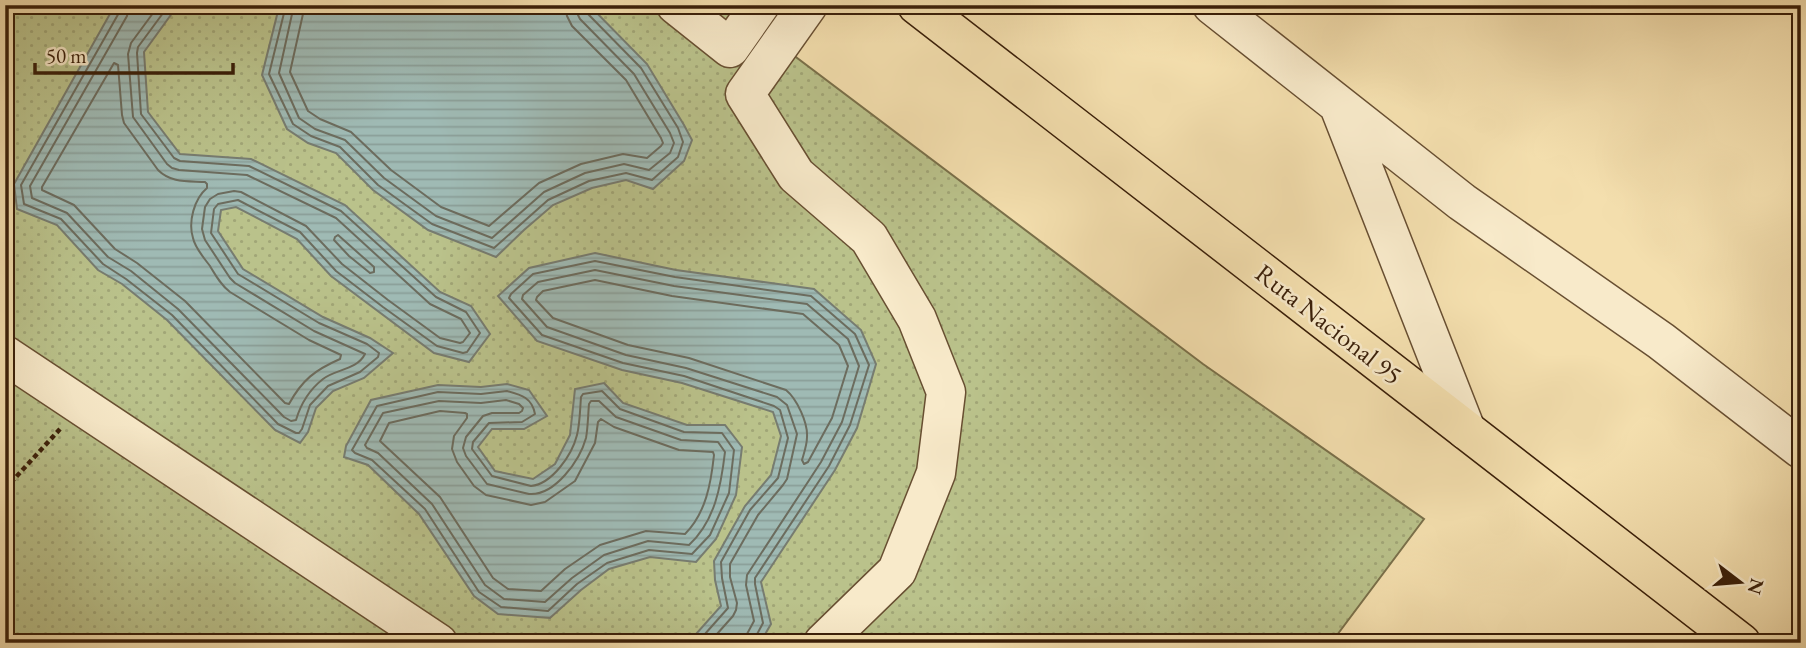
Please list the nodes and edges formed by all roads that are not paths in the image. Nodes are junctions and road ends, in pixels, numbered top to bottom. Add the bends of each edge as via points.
1 (677, 5) edge
2 (760, 5) edge
3 (808, 5) edge
4 (917, 5) edge
5 (1212, 5) edge
6 (1338, 104) junction
7 (5, 355) edge
8 (1466, 430) junction
9 (1801, 449) edge
10 (438, 643) edge
11 (824, 643) edge
12 (1741, 643) edge

1 - 2 street via 730,48
3 - 11 street via 745,94 796,175 870,238 916,319 946,392 936,472 897,571
4 - 8 main road, Ruta Nacional 95
5 - 6 street
6 - 8 street
6 - 9 street via 1462,202 1661,341
7 - 10 street
8 - 12 main road, Ruta Nacional 95

